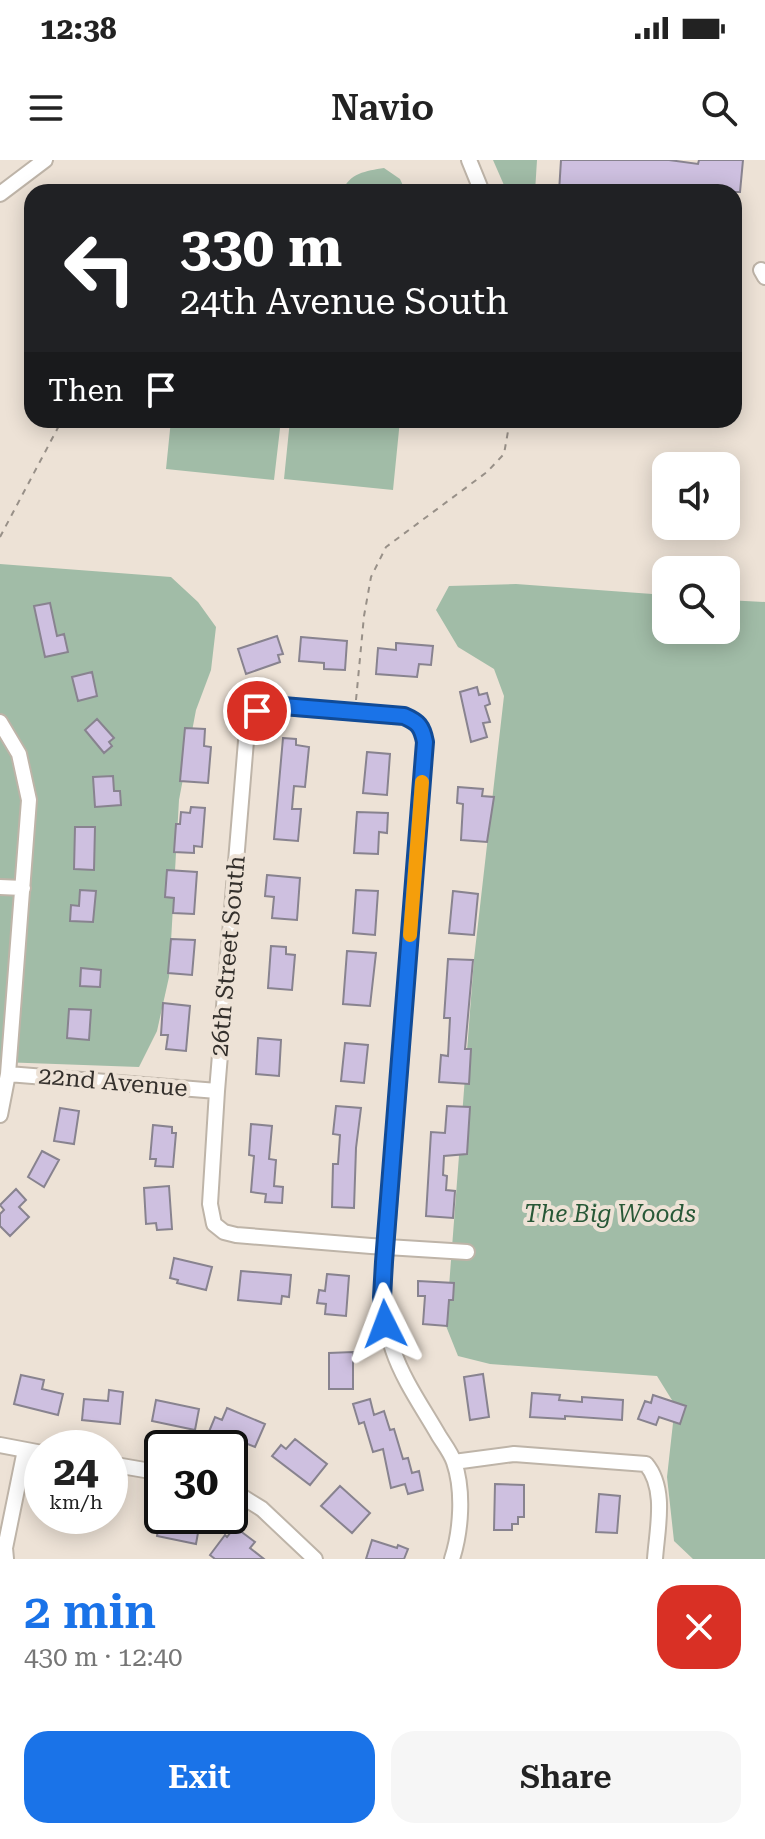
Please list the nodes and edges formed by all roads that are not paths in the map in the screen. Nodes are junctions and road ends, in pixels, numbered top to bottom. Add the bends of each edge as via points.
1 (45, 160) edge
2 (469, 160) edge
3 (479, 184) edge
4 (0, 194) edge
5 (0, 722) edge
6 (0, 887) edge
7 (23, 888) junction
8 (8, 1074) junction
9 (217, 1091) junction
10 (0, 1115) edge
11 (386, 1247) junction
12 (467, 1252) dead end
13 (0, 1445) edge
14 (24, 1450) edge
15 (24, 1455) edge
16 (454, 1462) junction
17 (248, 1500) edge
18 (6, 1559) edge
19 (315, 1559) edge
20 (452, 1559) edge
21 (655, 1559) edge

1 - 4 street
2 - 3 street
5 - 7 street via 19,754 29,800
6 - 7 street
7 - 8 street
8 - 9 street, 22nd Avenue
8 - 10 street
9 - 11 street, 26th Street South via 210,1204 214,1224 236,1235
9 - 11 street, 26th Street South via 247,729 257,711 269,706 404,716 418,723 425,742
11 - 12 street, 26th Street South
11 - 16 street via 382,1297 392,1347
13 - 14 street
15 - 18 street
16 - 20 street via 459,1508
16 - 21 street via 514,1454 646,1464 659,1498
17 - 19 street

